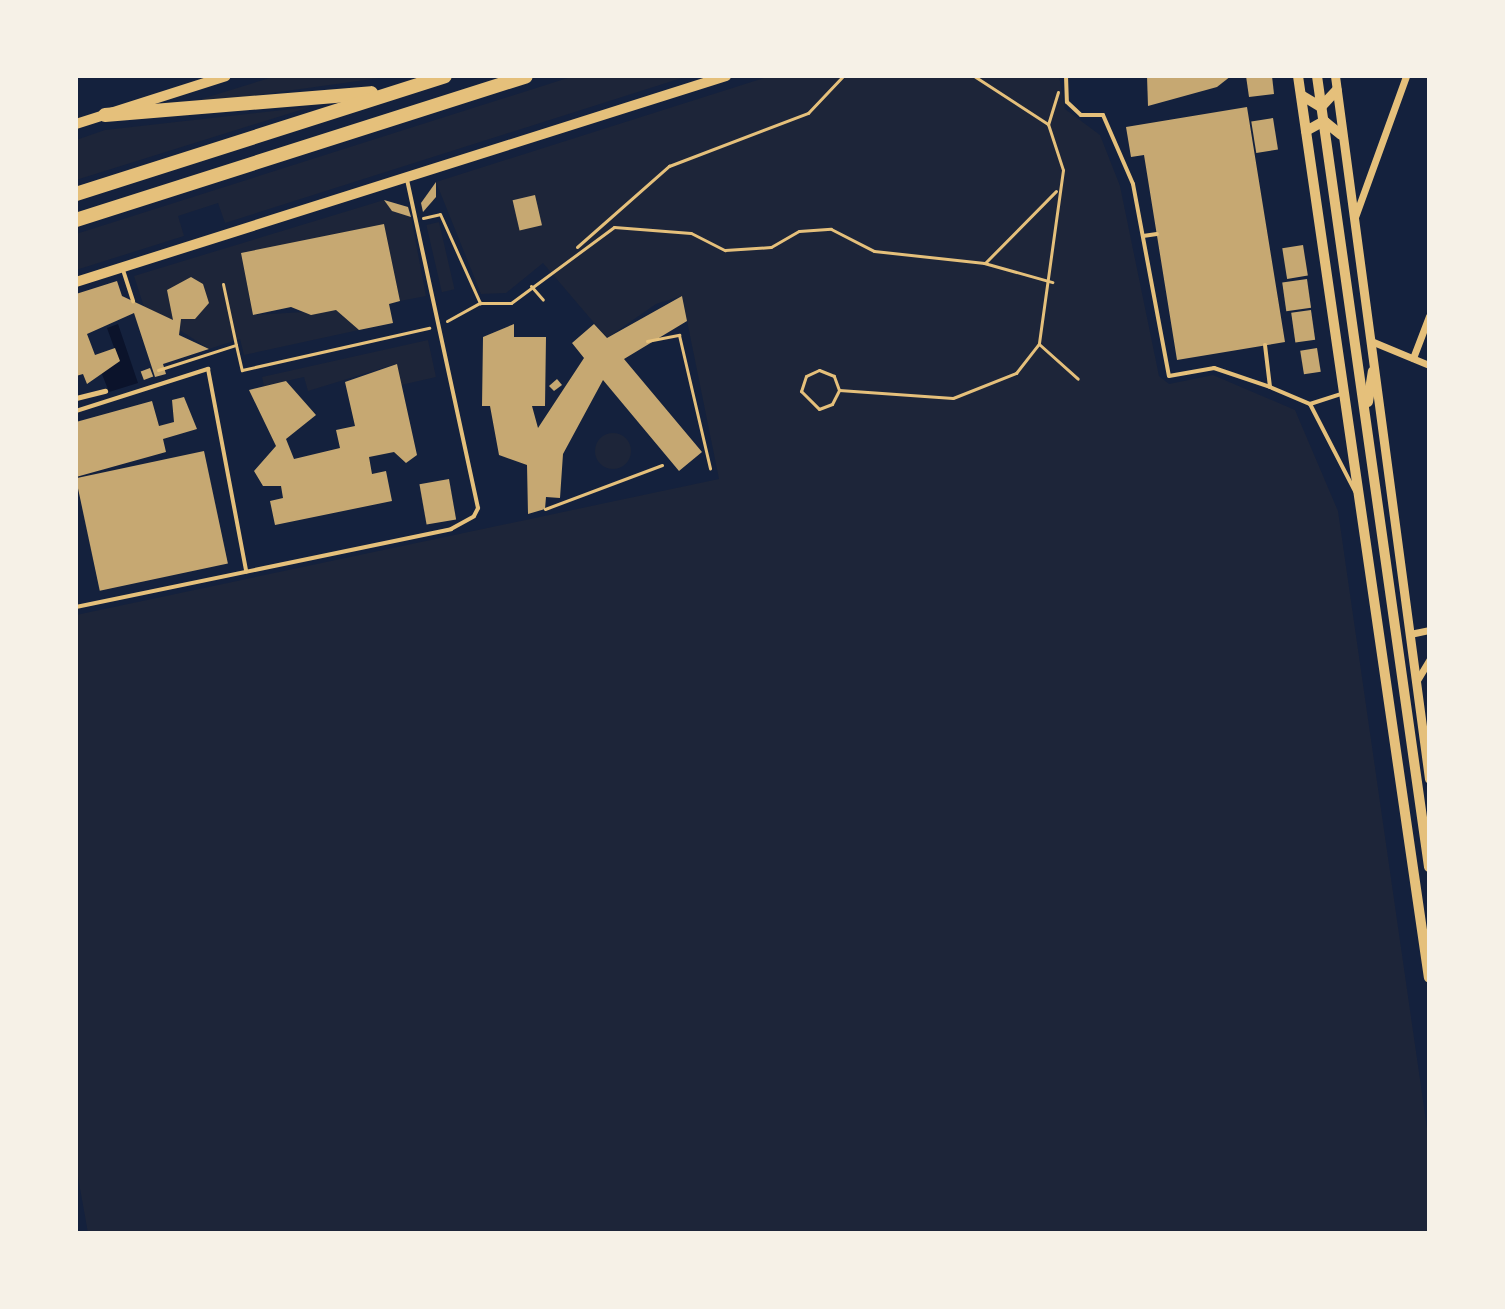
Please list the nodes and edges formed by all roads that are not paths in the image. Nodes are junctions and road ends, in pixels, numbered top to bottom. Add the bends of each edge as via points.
1 (184, 76) edge
2 (226, 76) edge
3 (445, 76) edge
4 (526, 76) edge
5 (726, 76) edge
6 (1066, 76) edge
7 (1298, 76) edge
8 (1317, 76) edge
9 (1335, 76) edge
10 (1406, 76) edge
11 (187, 88) junction
12 (403, 90) junction
13 (1337, 90) junction
14 (1300, 94) junction
15 (105, 115) junction
16 (76, 124) edge
17 (1306, 131) junction
18 (1341, 135) junction
19 (406, 178) junction
20 (76, 194) edge
21 (76, 220) edge
22 (1353, 223) junction
23 (1157, 234) dead end
24 (1143, 236) junction
25 (122, 268) junction
26 (76, 282) edge
27 (133, 301) dead end
28 (1429, 316) edge
29 (1371, 341) junction
30 (1265, 345) dead end
31 (1413, 358) junction
32 (1429, 365) edge
33 (1373, 371) junction
34 (1270, 387) junction
35 (105, 391) dead end
36 (1343, 393) junction
37 (76, 398) edge
38 (1310, 404) junction
39 (76, 411) edge
40 (1368, 428) junction
41 (1357, 495) junction
42 (246, 571) junction
43 (76, 607) edge
44 (1429, 630) edge
45 (1410, 634) junction
46 (1429, 660) edge
47 (1416, 683) junction
48 (1429, 779) edge
49 (1429, 867) edge
50 (1429, 978) edge

1 - 11 street
2 - 11 main road
3 - 12 highway
4 - 21 highway
5 - 19 main road
6 - 24 lane via 1063,86 1073,109 1103,115 1133,184
7 - 14 main road
8 - 40 main road
9 - 13 street
10 - 22 street
11 - 15 main road
12 - 15 highway
12 - 20 highway
13 - 14 main road via 1321,107
13 - 18 street
14 - 17 main road
15 - 16 main road
17 - 18 main road via 1324,121
17 - 36 main road
18 - 22 street
19 - 25 main road
19 - 42 lane via 478,508 451,529
22 - 29 street
23 - 24 lane
24 - 34 lane via 1169,376 1214,368
25 - 26 main road
25 - 27 lane
28 - 31 street
29 - 31 street
29 - 33 street
30 - 34 lane
31 - 32 street
33 - 40 main road
33 - 45 street
34 - 38 lane
35 - 37 street
36 - 38 lane
36 - 41 main road
38 - 41 lane
39 - 42 lane via 208,369
40 - 49 main road
41 - 50 main road
42 - 43 lane
44 - 45 street
45 - 47 street
46 - 47 street
47 - 48 street

